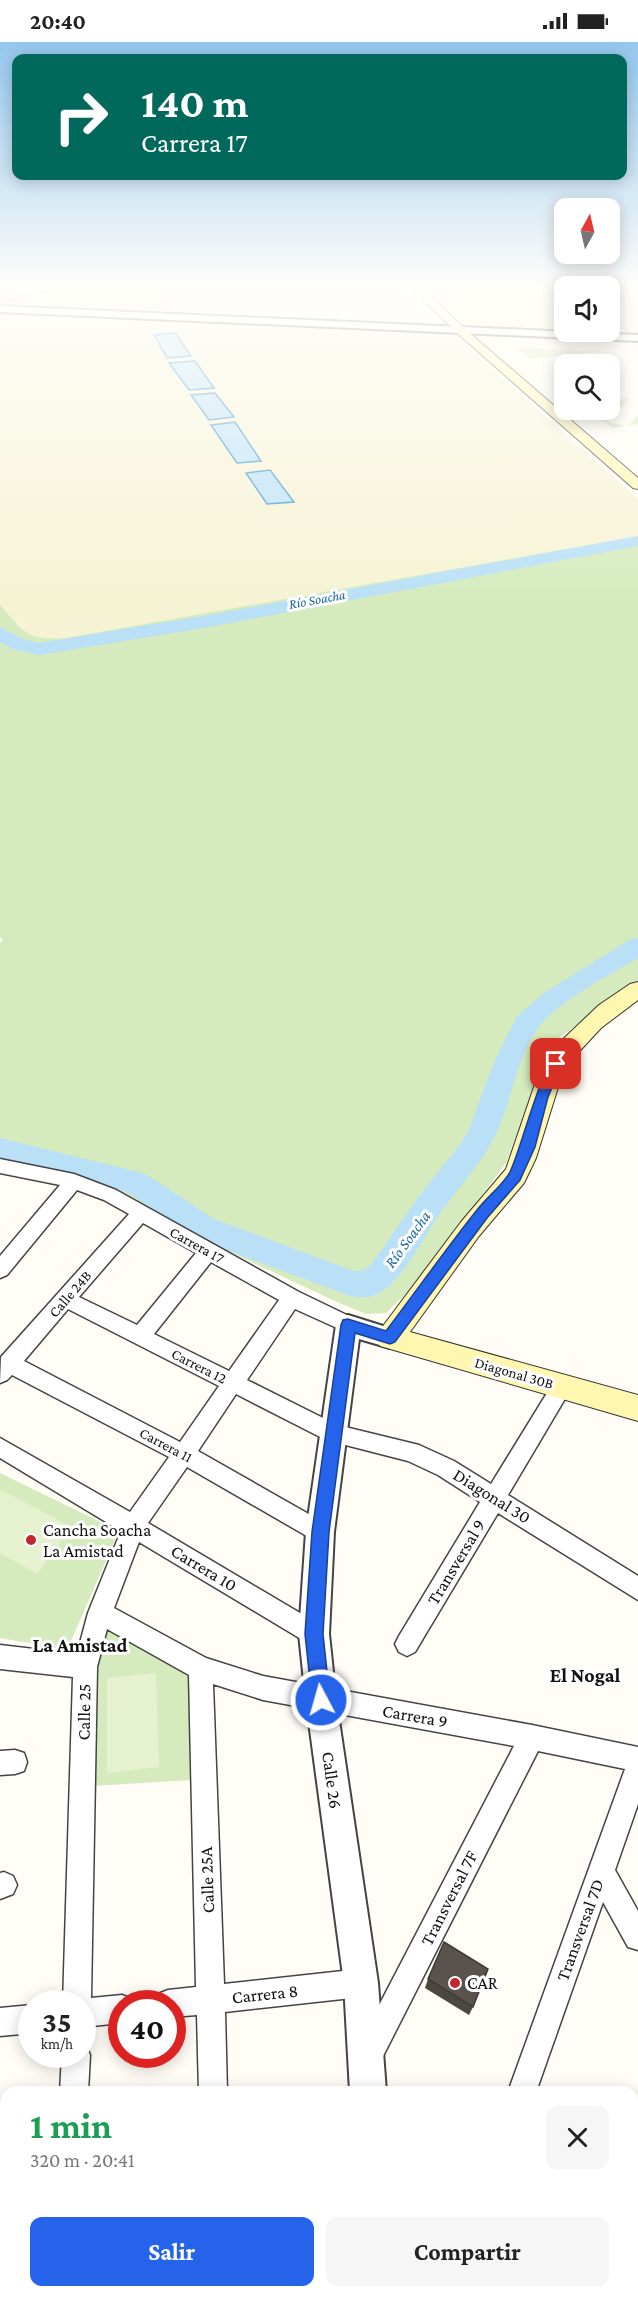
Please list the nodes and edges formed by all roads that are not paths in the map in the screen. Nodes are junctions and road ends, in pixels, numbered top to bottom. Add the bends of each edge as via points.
1 (530, 391) edge
2 (638, 485) edge
3 (633, 996) edge
4 (3, 1170) edge
5 (74, 1181) junction
6 (140, 1214) junction
7 (208, 1252) junction
8 (0, 1270) edge
9 (292, 1298) junction
10 (66, 1299) junction
11 (348, 1325) junction
12 (394, 1332) junction
13 (140, 1336) junction
14 (4, 1369) edge
15 (232, 1383) junction
16 (562, 1386) junction
17 (638, 1393) edge
18 (638, 1408) edge
19 (333, 1433) junction
20 (0, 1447) edge
21 (185, 1455) junction
22 (495, 1498) junction
23 (134, 1525) junction
24 (320, 1532) junction
25 (638, 1589) edge
26 (100, 1614) junction
27 (314, 1634) junction
28 (407, 1644) dead end
29 (0, 1657) edge
30 (85, 1667) junction
31 (201, 1668) junction
32 (321, 1700) junction
33 (532, 1737) junction
34 (638, 1759) edge
35 (638, 1768) edge
36 (601, 1871) junction
37 (638, 1937) edge
38 (361, 1983) junction
39 (77, 1990) edge
40 (211, 2000) junction
41 (186, 2002) edge
42 (18, 2020) edge
43 (0, 2022) edge
44 (367, 2058) junction
45 (75, 2068) edge
46 (74, 2086) edge
47 (213, 2086) edge
48 (368, 2086) edge
49 (524, 2086) edge

1 - 2 main road
3 - 12 main road via 589,1024 566,1048 542,1097 515,1176
4 - 5 street, Carrera 17
5 - 6 street, Carrera 17 via 110,1195
5 - 8 street
6 - 7 street, Carrera 17
6 - 10 street, Calle 24B
7 - 9 street, Carrera 17
7 - 13 street
9 - 11 street, Carrera 17
9 - 15 street, Calle 25
10 - 13 street, Carrera 12
10 - 14 street, Calle 24B
11 - 12 street, Carrera 17
11 - 19 street, Calle 26
12 - 16 main road, Diagonal 30B
12 - 17 main road, Diagonal 30B
13 - 15 street, Carrera 12
14 - 21 street, Carrera 11
15 - 19 street, Carrera 12
15 - 21 street, Calle 25
16 - 18 main road, Diagonal 30B
16 - 22 street, Transversal 9
19 - 22 street, Diagonal 30 via 411,1452
19 - 24 street, Calle 26
20 - 23 street, Carrera 10
21 - 23 street, Calle 25
21 - 24 street, Carrera 11
22 - 25 street, Diagonal 30
22 - 28 street, Transversal 9
23 - 26 street, Calle 25
23 - 27 street, Carrera 10
24 - 27 street, Calle 26
26 - 30 street, Calle 25
26 - 31 street, Carrera 9
27 - 32 street, Calle 26
29 - 30 street
30 - 39 street, Calle 25
31 - 32 street, Carrera 9 via 263,1688
31 - 40 street, Calle 25A
32 - 33 street, Carrera 9
32 - 38 street, Calle 26
33 - 34 street, Carrera 9
33 - 44 street, Transversal 7F
35 - 36 street, Transversal 7D
36 - 37 street
36 - 49 street, Transversal 7D
38 - 40 street, Carrera 8
38 - 44 street, Calle 26
40 - 41 street, Carrera 8
40 - 47 street, Calle 25A
42 - 43 street
44 - 48 street, Calle 26
45 - 46 street

